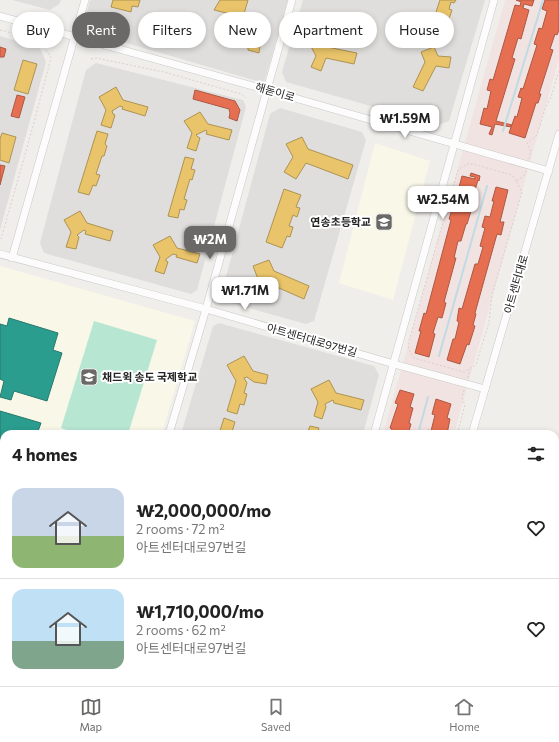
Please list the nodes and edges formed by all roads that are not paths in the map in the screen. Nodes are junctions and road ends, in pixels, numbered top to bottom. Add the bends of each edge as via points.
1 (85, 0) edge
2 (292, 0) edge
3 (494, 0) edge
4 (81, 12) edge
5 (0, 16) edge
6 (72, 35) edge
7 (72, 43) edge
8 (117, 48) edge
9 (266, 90) junction
10 (559, 134) edge
11 (454, 143) junction
12 (549, 171) junction
13 (0, 254) edge
14 (12, 258) junction
15 (206, 309) junction
16 (394, 364) junction
17 (485, 389) junction
18 (170, 430) edge
19 (375, 430) edge
20 (473, 430) edge

1 - 4 street
2 - 9 street
3 - 11 street
5 - 6 street, 해돋이로
7 - 14 street
8 - 9 street, 해돋이로
9 - 11 street, 해돋이로
9 - 15 street
10 - 12 street, 아트센터대로
11 - 12 street, 해돋이로
11 - 16 street
12 - 17 street, 아트센터대로
13 - 14 street, 아트센터대로97번길
14 - 15 street, 아트센터대로97번길
15 - 16 street, 아트센터대로97번길
15 - 18 street
16 - 17 street, 아트센터대로97번길
16 - 19 street
17 - 20 street, 아트센터대로

